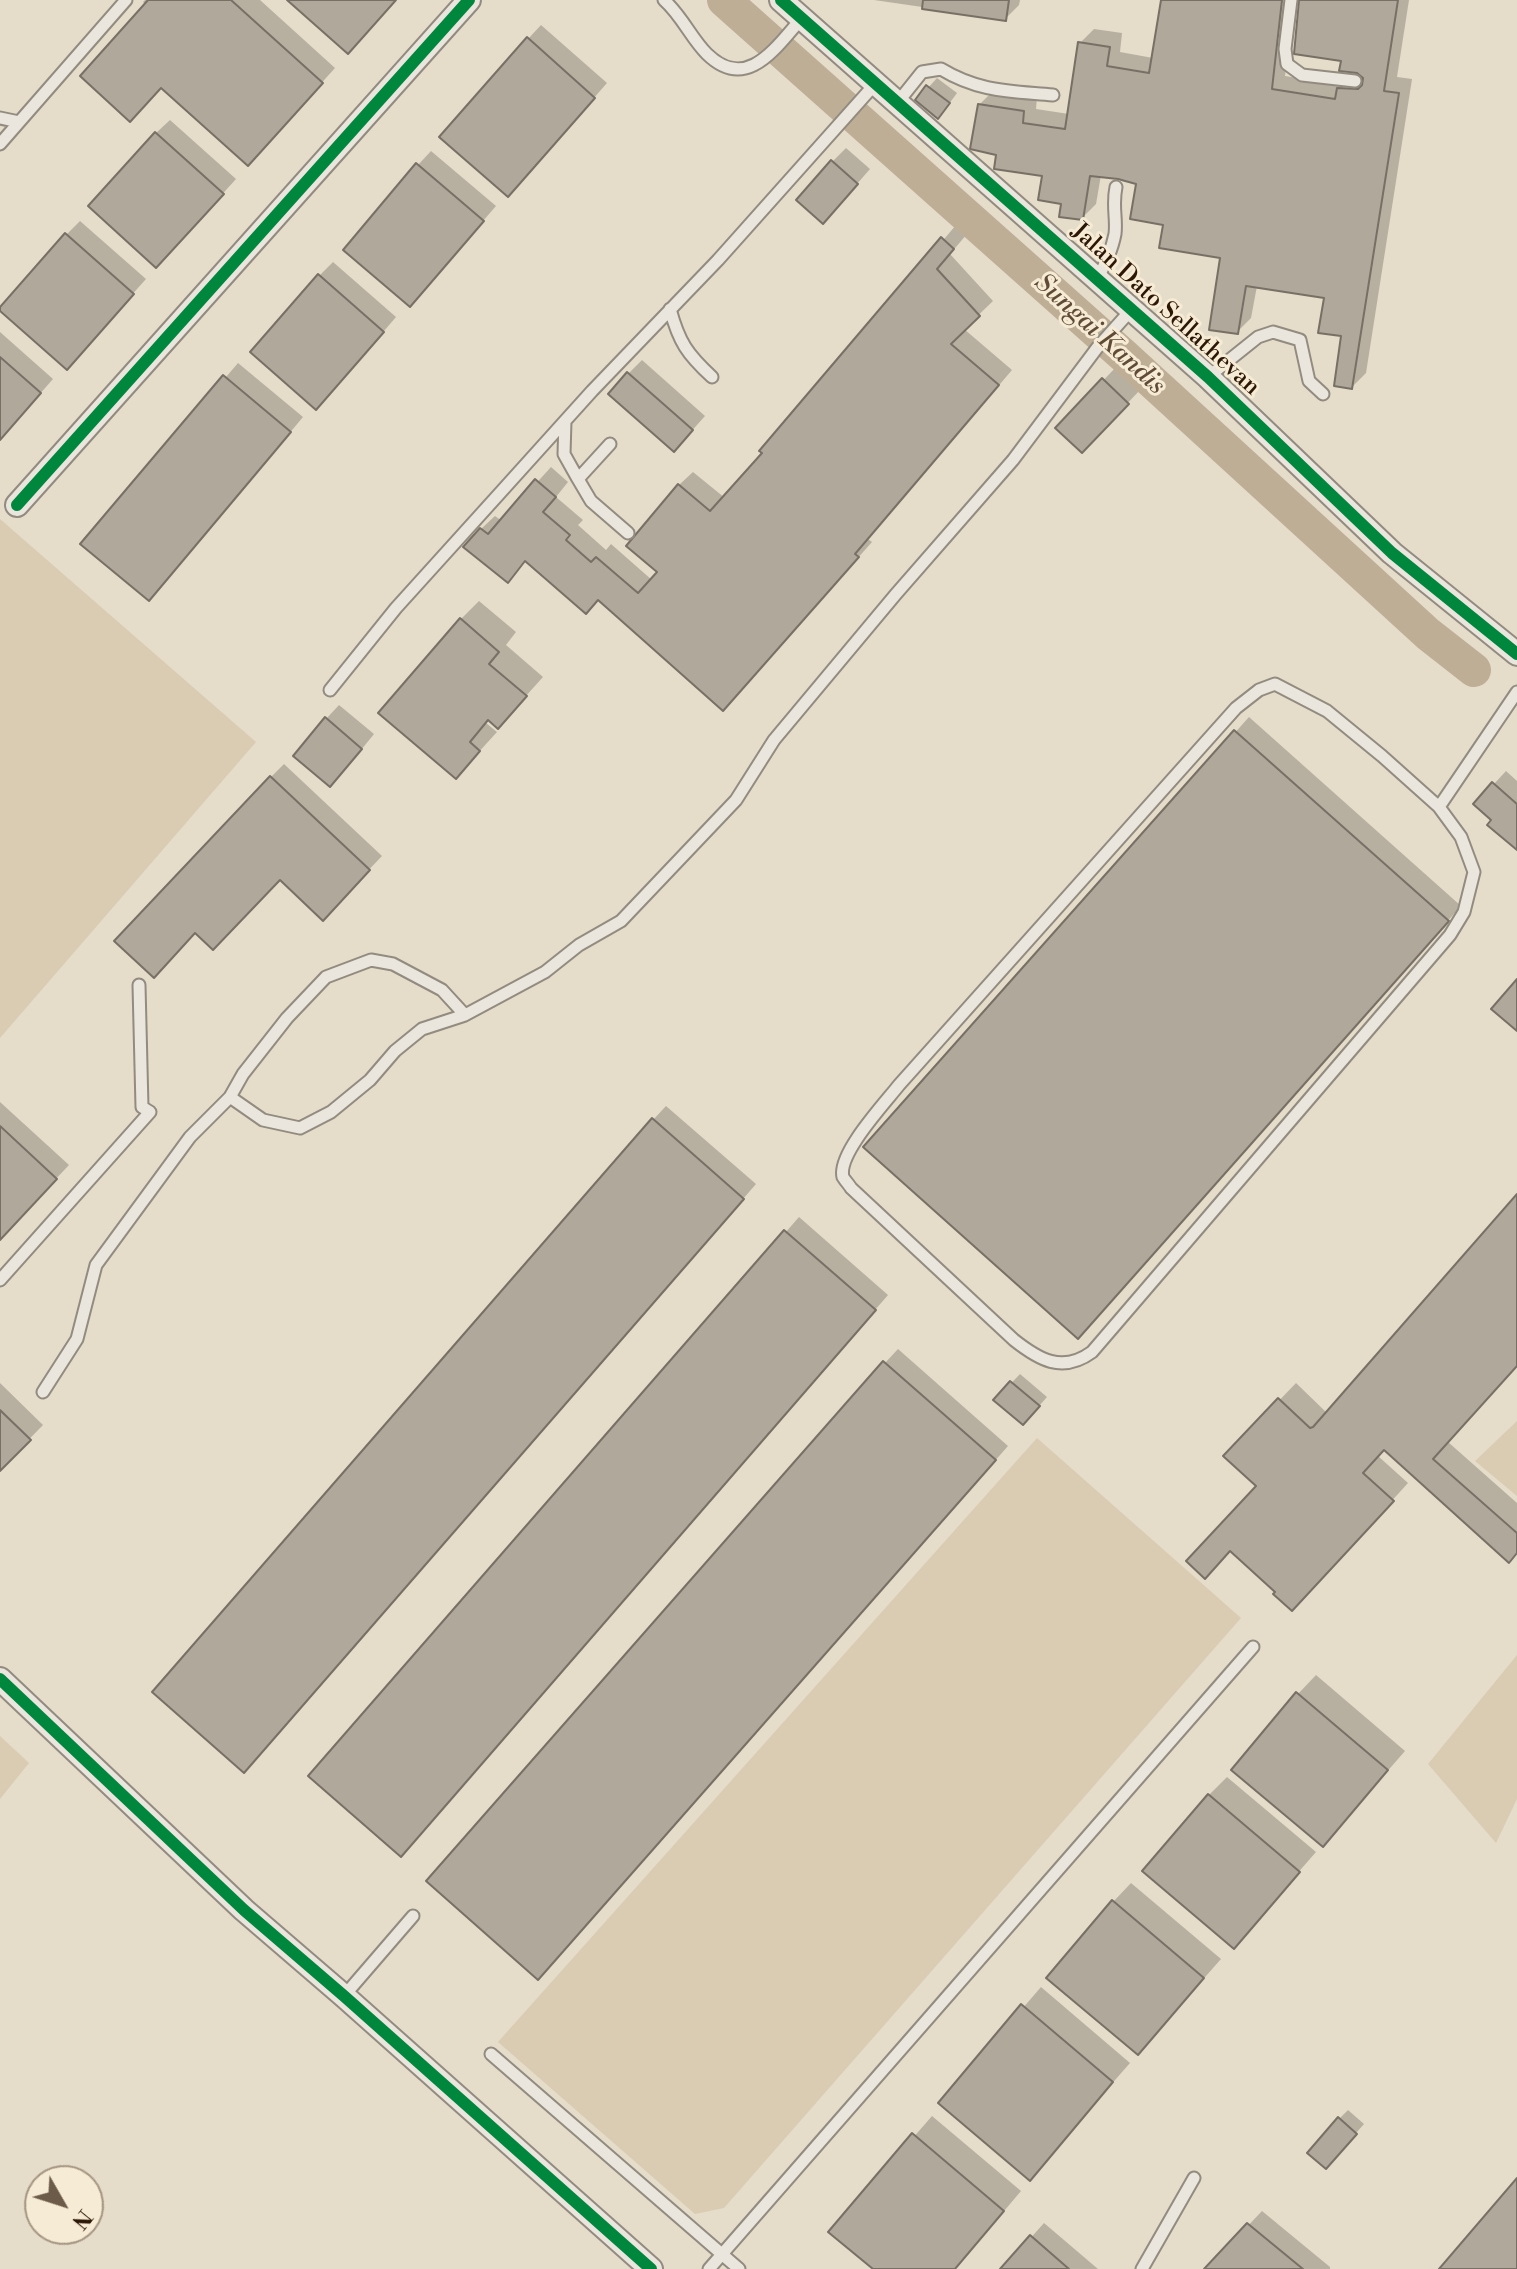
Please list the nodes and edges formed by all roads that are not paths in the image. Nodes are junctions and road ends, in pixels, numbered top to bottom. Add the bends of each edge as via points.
1 (126, 0) edge
2 (469, 0) edge
3 (664, 0) edge
4 (782, 0) edge
5 (1291, 0) edge
6 (794, 26) junction
7 (1355, 81) dead end
8 (869, 90) junction
9 (1053, 95) dead end
10 (898, 102) junction
11 (0, 118) edge
12 (19, 122) junction
13 (0, 144) edge
14 (1116, 187) dead end
15 (1098, 278) junction
16 (670, 309) junction
17 (1126, 316) junction
18 (712, 377) dead end
19 (1208, 377) junction
20 (1323, 394) dead end
21 (565, 421) junction
22 (610, 444) dead end
23 (578, 479) junction
24 (17, 505) dead end
25 (628, 533) dead end
26 (1517, 654) edge
27 (330, 690) dead end
28 (1517, 692) edge
29 (1439, 807) junction
30 (139, 985) dead end
31 (465, 1015) junction
32 (230, 1097) junction
33 (0, 1280) edge
34 (43, 1392) dead end
35 (1253, 1647) dead end
36 (0, 1679) edge
37 (413, 1916) dead end
38 (344, 1996) junction
39 (491, 2054) dead end
40 (1194, 2178) dead end
41 (722, 2255) junction
42 (651, 2269) edge
43 (709, 2269) edge
44 (739, 2269) edge
45 (1142, 2269) edge

1 - 12 lane
2 - 24 street
3 - 6 lane via 707,54 729,70 748,69
4 - 6 street, Jalan Dato Sellathevan
5 - 7 lane via 1287,64 1302,75
6 - 8 street, Jalan Dato Sellathevan
8 - 10 street, Jalan Dato Sellathevan
8 - 16 lane
9 - 10 lane via 993,89 963,82 941,69 922,72
10 - 15 street, Jalan Dato Sellathevan
11 - 12 lane
12 - 13 lane
14 - 15 lane via 1115,231
15 - 17 street, Jalan Dato Sellathevan
16 - 18 lane via 685,351
16 - 21 lane
17 - 19 street, Jalan Dato Sellathevan
17 - 31 lane via 1013,460 774,740 736,800 684,857 621,921 545,972
19 - 20 lane via 1258,337 1273,332 1300,340 1309,381
19 - 26 street, Jalan Dato Sellathevan via 1392,553
21 - 23 lane via 564,454
21 - 27 lane via 396,608
22 - 23 lane
23 - 25 lane via 591,501
28 - 29 lane
29 - 29 lane via 1461,837 1474,872 1464,912 1450,935 1085,1357 1049,1363 1035,1356 843,1178 850,1148 899,1085 1236,708 1259,690 1275,684 1327,711
30 - 33 lane via 142,1107 150,1112
31 - 32 lane via 422,1029 331,1112 300,1128 263,1120
31 - 32 lane via 442,990 393,964 371,960 326,977 287,1018
32 - 34 lane via 190,1137 96,1265 77,1339
35 - 41 lane
36 - 38 street via 244,1910
37 - 38 lane
38 - 42 street
39 - 41 lane
40 - 45 lane
41 - 43 lane
41 - 44 lane

